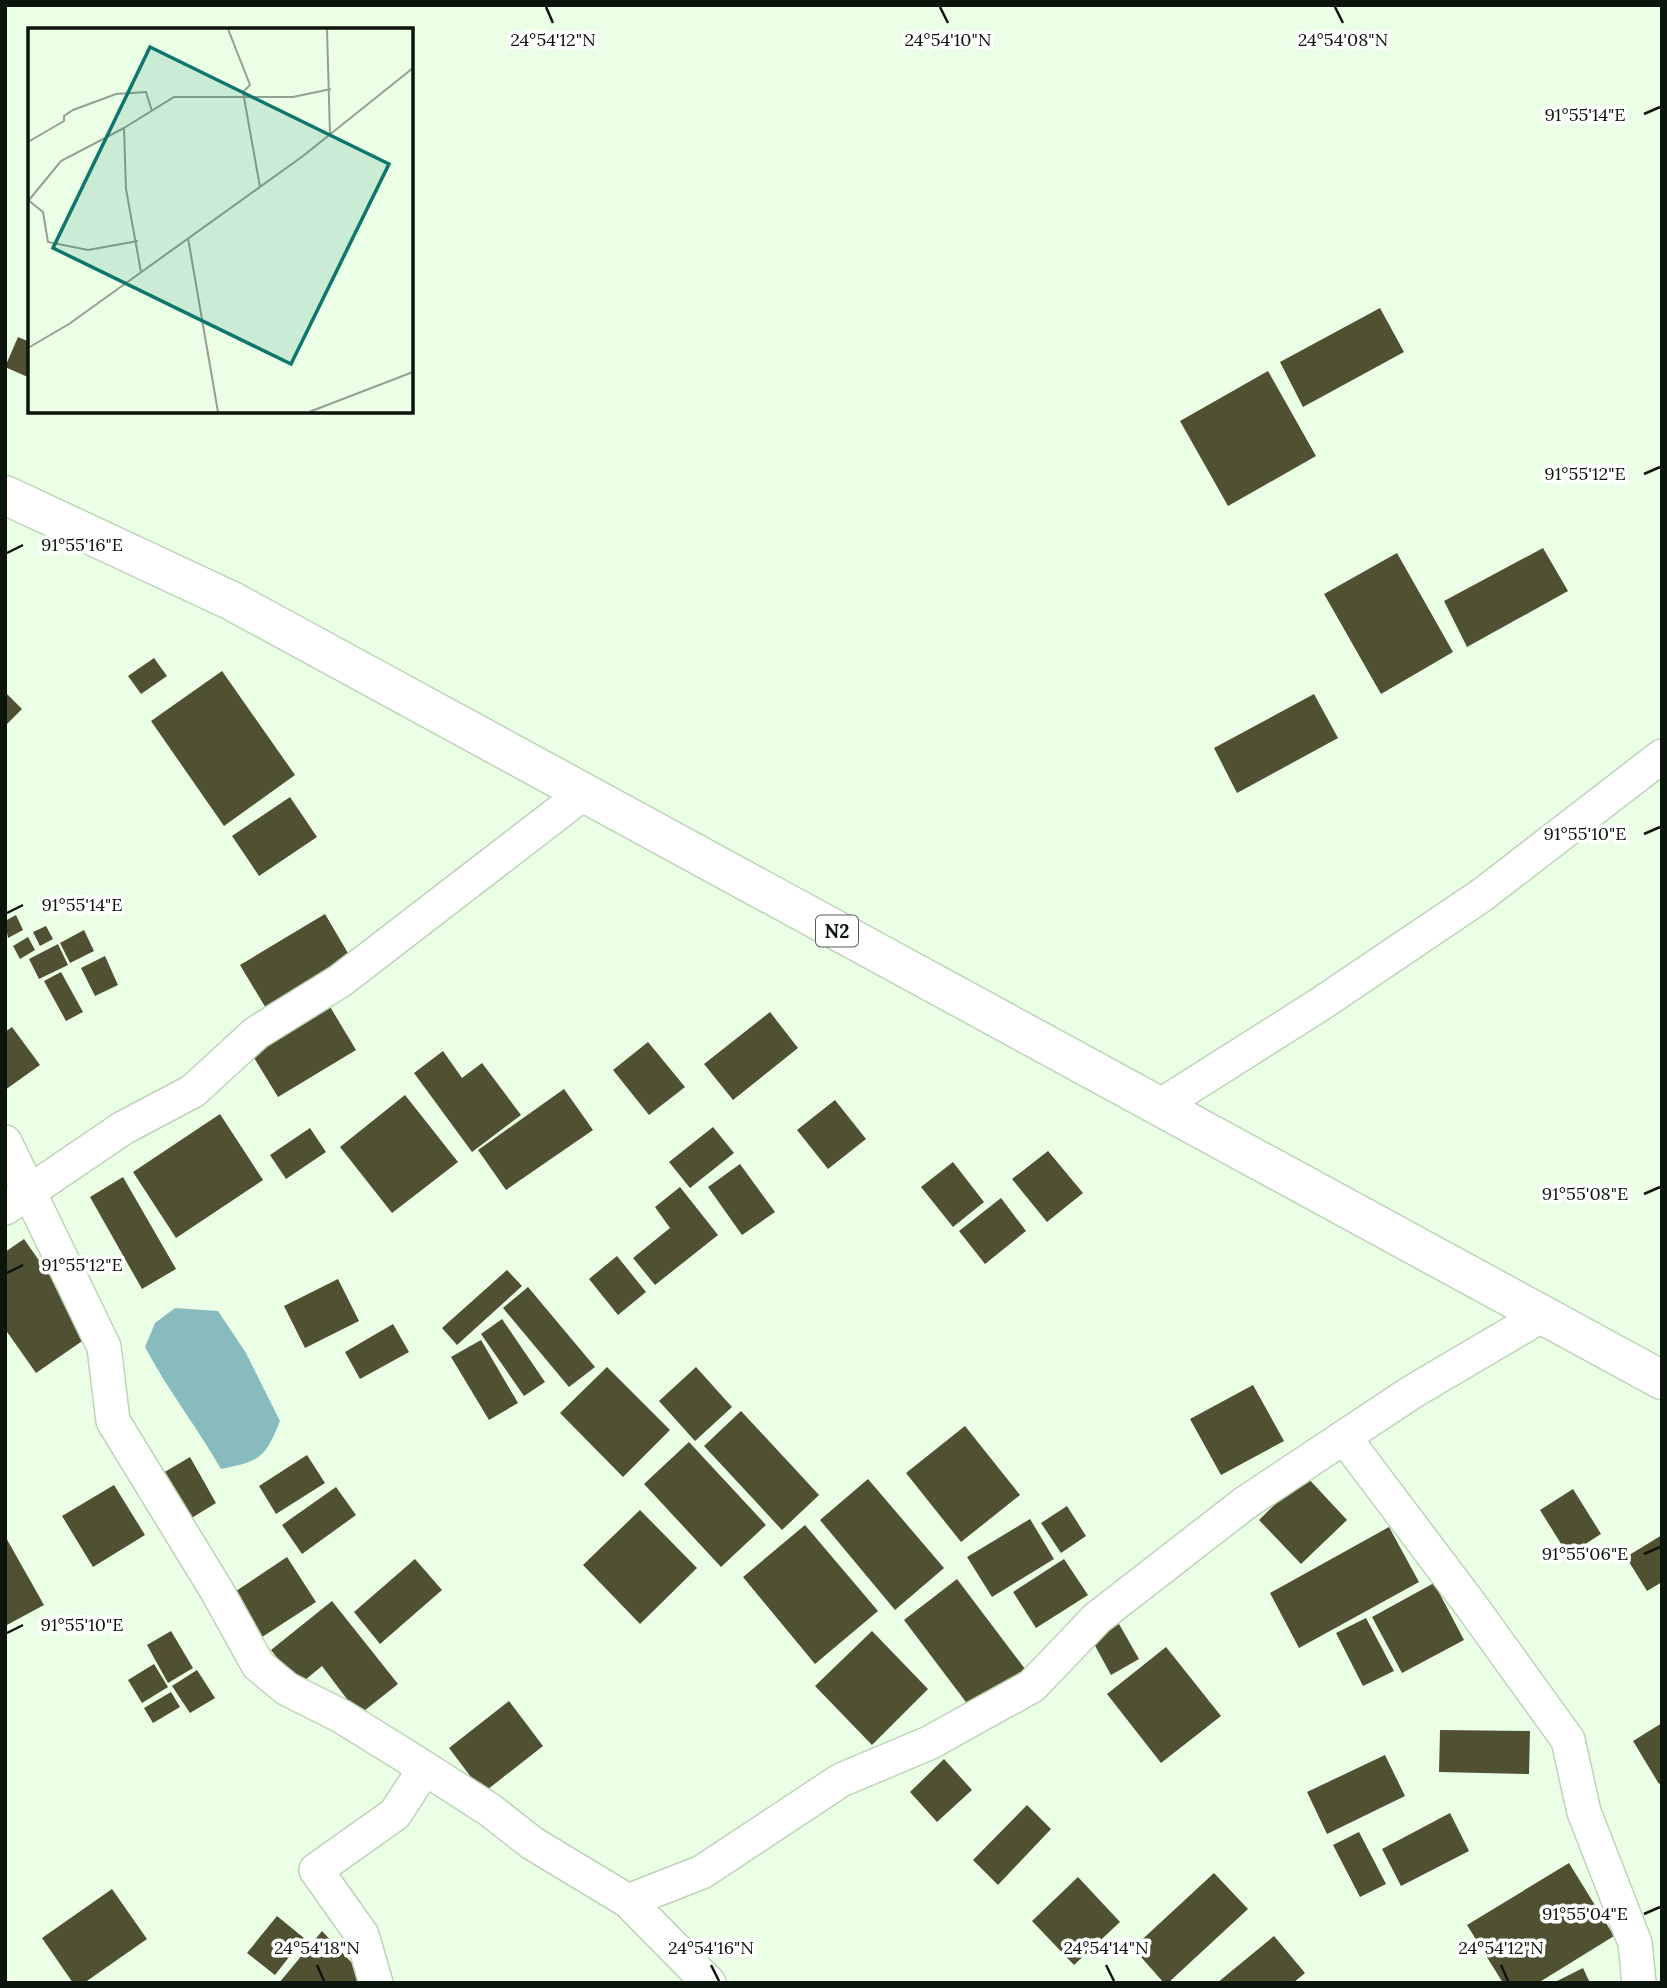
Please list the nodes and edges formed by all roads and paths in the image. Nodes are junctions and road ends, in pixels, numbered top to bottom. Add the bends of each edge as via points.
1 (5, 495) edge
2 (1662, 756) edge
3 (584, 793) junction
4 (1158, 1107) junction
5 (5, 1142) edge
6 (17, 1200) edge
7 (1541, 1316) junction
8 (1662, 1380) edge
9 (1344, 1437) junction
10 (425, 1768) junction
11 (628, 1901) junction
12 (376, 1983) edge
13 (709, 1983) edge
14 (1639, 1983) edge

1 - 3 highway, N2 via 232,601
2 - 4 street via 1482,895
3 - 4 highway, N2
3 - 6 street via 340,981 256,1033 194,1091 123,1128
4 - 7 highway, N2
5 - 6 street
6 - 10 street via 104,1347 113,1421 258,1665 286,1689 341,1716
7 - 8 highway, N2
7 - 9 street
9 - 11 street via 1245,1503 1097,1618 1032,1686 929,1743 841,1780 702,1872
9 - 14 street via 1568,1740 1584,1812 1635,1943
10 - 11 street via 532,1843
10 - 12 street via 395,1814 316,1870 362,1935
11 - 13 street

